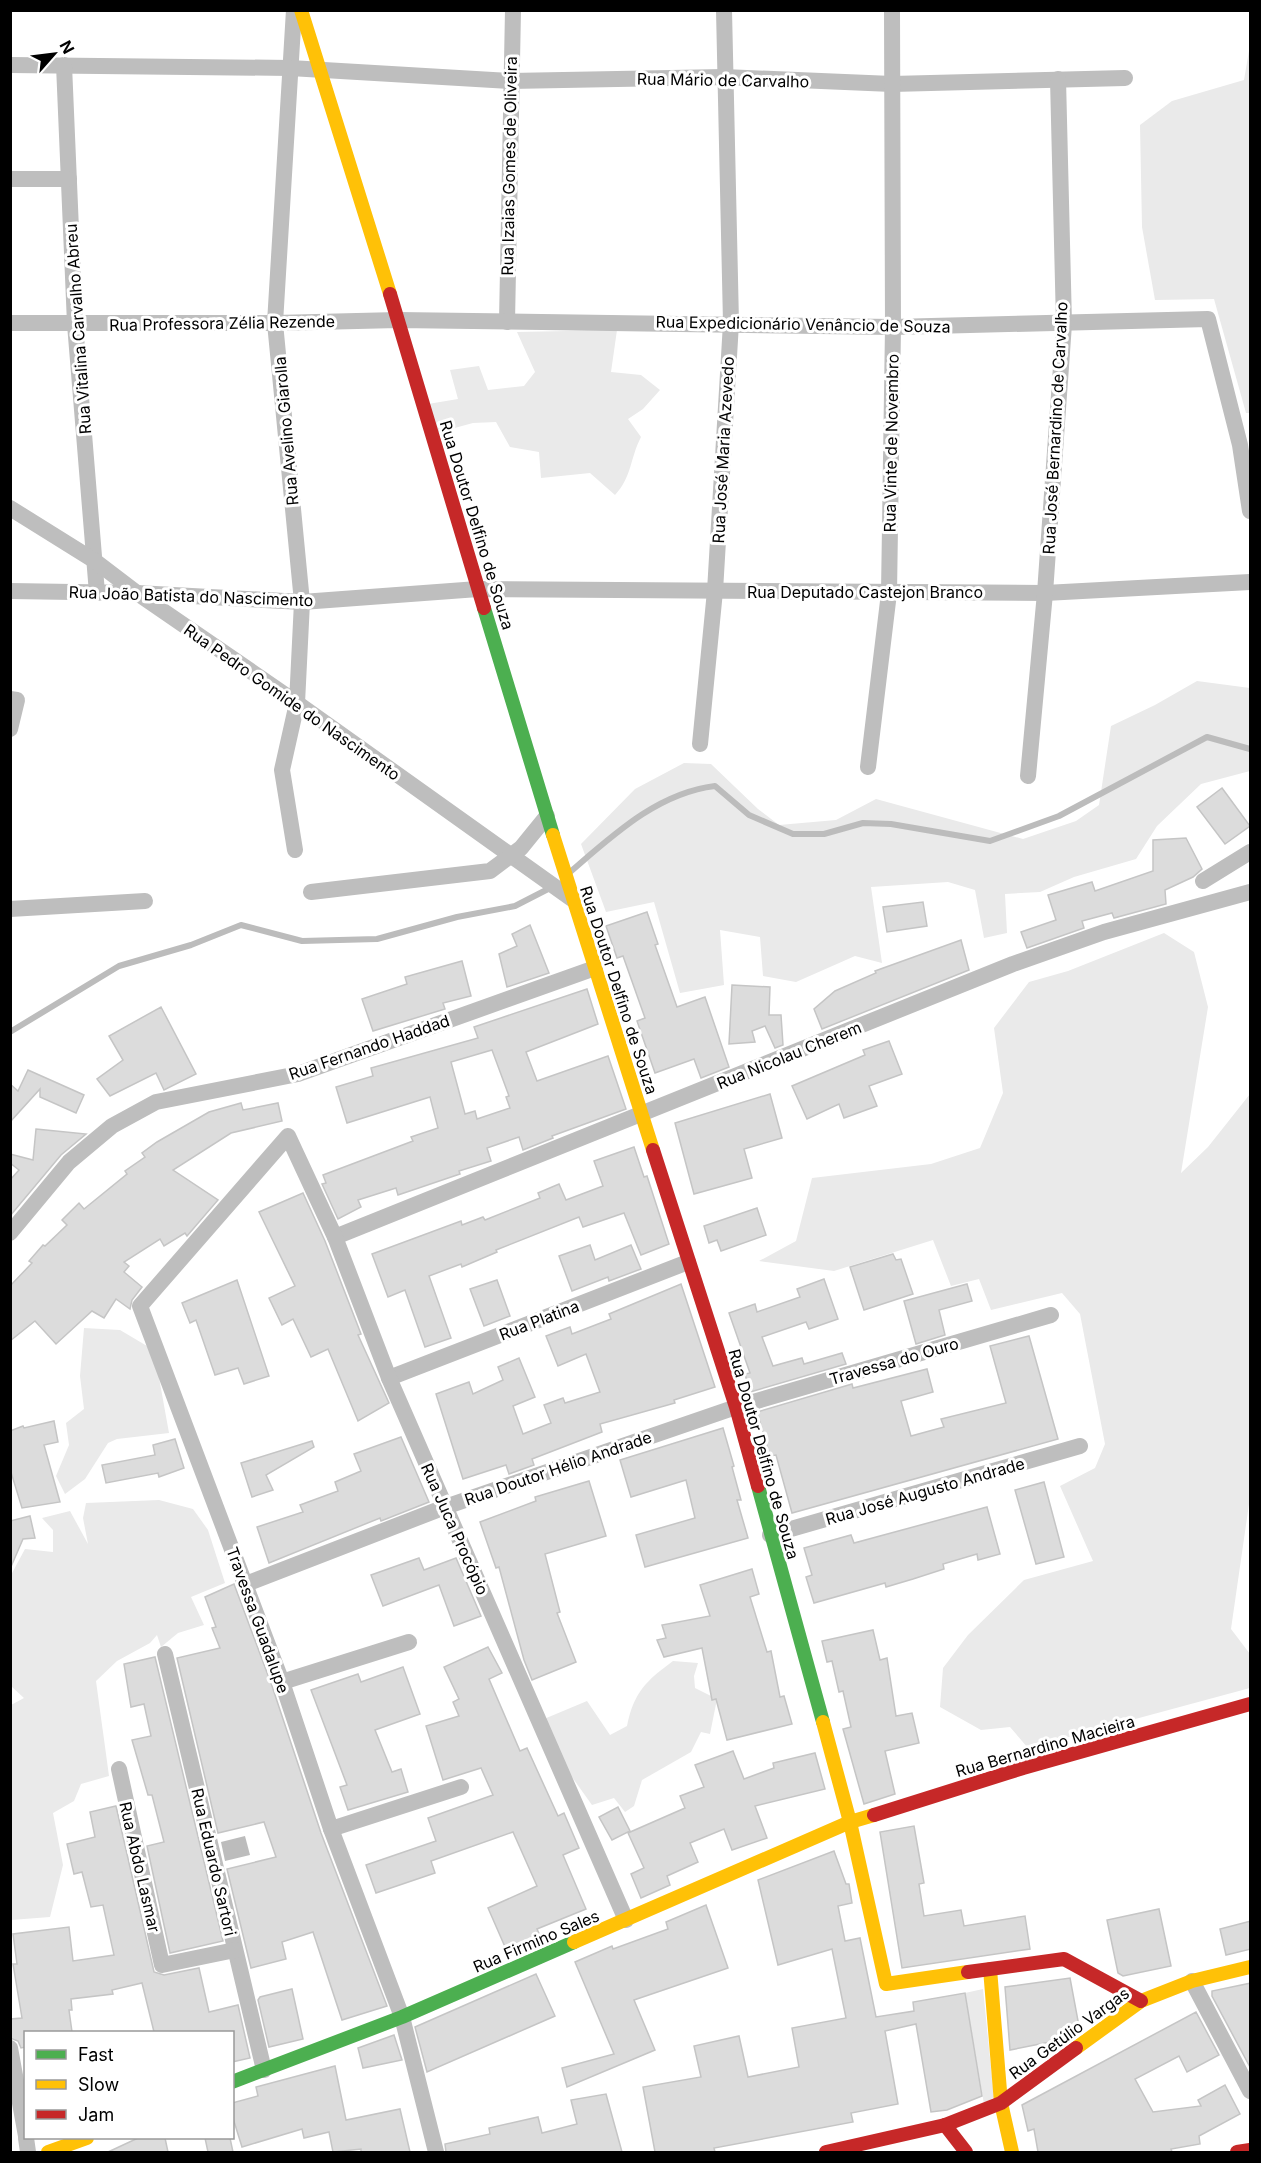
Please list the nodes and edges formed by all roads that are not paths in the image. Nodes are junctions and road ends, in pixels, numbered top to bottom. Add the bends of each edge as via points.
1 (294, 10) edge
2 (301, 10) edge
3 (513, 10) edge
4 (724, 10) edge
5 (892, 10) edge
6 (10, 65) edge
7 (64, 65) junction
8 (290, 68) junction
9 (321, 70) junction
10 (724, 77) junction
11 (1125, 78) dead end
12 (1058, 79) junction
13 (510, 81) junction
14 (892, 84) junction
15 (10, 179) edge
16 (69, 179) junction
17 (398, 320) junction
18 (507, 322) junction
19 (10, 323) edge
20 (276, 323) junction
21 (731, 323) junction
22 (75, 324) junction
23 (1064, 324) junction
24 (893, 327) junction
25 (10, 508) edge
26 (1251, 511) edge
27 (95, 561) junction
28 (1251, 582) edge
29 (478, 589) junction
30 (10, 591) edge
31 (715, 591) junction
32 (889, 592) junction
33 (97, 593) junction
34 (137, 593) junction
35 (1045, 593) junction
36 (182, 596) junction
37 (302, 602) junction
38 (180, 622) junction
39 (14, 699) edge
40 (297, 704) junction
41 (10, 729) edge
42 (700, 744) dead end
43 (867, 767) dead end
44 (1028, 776) dead end
45 (547, 816) junction
46 (295, 850) dead end
47 (1251, 852) edge
48 (511, 858) junction
49 (1203, 882) dead end
50 (311, 892) dead end
51 (1251, 892) edge
52 (572, 899) junction
53 (145, 901) dead end
54 (10, 909) edge
55 (594, 968) junction
56 (642, 1114) junction
57 (288, 1136) joint
58 (10, 1233) edge
59 (335, 1237) junction
60 (688, 1262) junction
61 (1051, 1315) dead end
62 (389, 1378) junction
63 (736, 1407) junction
64 (1080, 1446) dead end
65 (445, 1507) junction
66 (770, 1535) junction
67 (246, 1584) junction
68 (409, 1642) dead end
69 (165, 1654) dead end
70 (282, 1682) junction
71 (1251, 1704) edge
72 (118, 1769) dead end
73 (461, 1787) dead end
74 (850, 1822) junction
75 (331, 1829) junction
76 (626, 1920) junction
77 (235, 1950) junction
78 (1251, 1967) edge
79 (990, 1969) junction
80 (1192, 1981) junction
81 (1141, 2001) junction
82 (402, 2017) junction
83 (10, 2048) edge
84 (264, 2070) junction
85 (234, 2081) edge
86 (1251, 2091) edge
87 (1001, 2103) junction
88 (24, 2126) edge
89 (945, 2126) junction
90 (84, 2139) edge
91 (1251, 2150) edge
92 (48, 2152) edge
93 (436, 2152) edge
94 (826, 2152) edge
95 (966, 2152) edge
96 (1012, 2152) edge
97 (1237, 2152) edge

1 - 8 street, Rua Avelino Giarolla
2 - 9 street, Rua Doutor Delfino de Souza
3 - 13 street, Rua Izaias Gomes de Oliveira
4 - 10 street, Rua José Maria Azevedo
5 - 14 street, Rua Vinte de Novembro
6 - 7 street, Rua Mário de Carvalho
7 - 8 street, Rua Mário de Carvalho
7 - 16 street, Rua Vitalina Carvalho Abreu
8 - 9 street, Rua Mário de Carvalho
8 - 20 street, Rua Avelino Giarolla
9 - 13 street, Rua Mário de Carvalho
9 - 17 street, Rua Doutor Delfino de Souza
10 - 13 street, Rua Mário de Carvalho
10 - 14 street, Rua Mário de Carvalho
10 - 21 street, Rua José Maria Azevedo
11 - 12 street, Rua Mário de Carvalho
12 - 14 street, Rua Mário de Carvalho
12 - 23 street, Rua José Bernardino de Carvalho
13 - 18 street, Rua Izaias Gomes de Oliveira
14 - 24 street, Rua Vinte de Novembro
15 - 16 street
16 - 22 street, Rua Vitalina Carvalho Abreu
17 - 18 street, Rua Expedicionário Venâncio de Souza
17 - 20 street, Rua Professora Zélia Rezende
17 - 29 street, Rua Doutor Delfino de Souza
18 - 21 street, Rua Expedicionário Venâncio de Souza
19 - 22 street, Rua Professora Zélia Rezende
20 - 22 street, Rua Professora Zélia Rezende
20 - 37 street, Rua Avelino Giarolla
21 - 24 street, Rua Expedicionário Venâncio de Souza
21 - 31 street, Rua José Maria Azevedo
22 - 27 street, Rua Vitalina Carvalho Abreu
23 - 24 street, Rua Expedicionário Venâncio de Souza
23 - 26 street, Rua Expedicionário Venâncio de Souza via 1208,319 1240,445
23 - 35 street, Rua José Bernardino de Carvalho
24 - 32 street, Rua Vinte de Novembro
25 - 27 street, Rua Pedro Gomide do Nascimento
27 - 33 street, Rua Vitalina Carvalho Abreu
27 - 34 street, Rua Pedro Gomide do Nascimento
28 - 35 street, Rua Deputado Castejon Branco
29 - 31 street, Rua Deputado Castejon Branco
29 - 37 street, Rua João Batista do Nascimento
29 - 45 street, Rua Doutor Delfino de Souza
30 - 33 street, Rua João Batista do Nascimento
31 - 32 street, Rua Deputado Castejon Branco
31 - 42 street, Rua José Maria Azevedo
32 - 35 street, Rua Deputado Castejon Branco
32 - 43 street, Rua Vinte de Novembro
33 - 34 street, Rua João Batista do Nascimento
34 - 36 street, Rua João Batista do Nascimento
34 - 38 street, Rua Pedro Gomide do Nascimento
35 - 44 street, Rua José Bernardino de Carvalho
36 - 37 street, Rua João Batista do Nascimento
36 - 38 street via 177,606
37 - 40 street, Rua Avelino Giarolla
38 - 40 street, Rua Pedro Gomide do Nascimento
39 - 41 street
40 - 46 street, Rua Avelino Giarolla via 282,770
40 - 48 street, Rua Pedro Gomide do Nascimento
45 - 48 street
45 - 52 street, Rua Doutor Delfino de Souza
47 - 49 street
48 - 50 street via 490,870
48 - 52 street, Rua Pedro Gomide do Nascimento
51 - 56 street, Rua Nicolau Cherem via 1104,932 1012,964
52 - 55 street, Rua Doutor Delfino de Souza
53 - 54 street
55 - 56 street, Rua Doutor Delfino de Souza
55 - 58 street, Rua Fernando Haddad via 298,1074 156,1102 112,1126 69,1162
56 - 59 street, Rua Nicolau Cherem
56 - 60 street, Rua Doutor Delfino de Souza
57 - 59 street, Rua Juca Procópio
57 - 67 street, Travessa Guadalupe via 140,1306
59 - 62 street, Rua Juca Procópio
60 - 62 street, Rua Platina
60 - 63 street, Rua Doutor Delfino de Souza
61 - 63 street, Travessa do Ouro
62 - 65 street, Rua Juca Procópio
63 - 65 street, Rua Doutor Hélio Andrade
63 - 66 street, Rua Doutor Delfino de Souza
64 - 66 street, Rua José Augusto Andrade
65 - 67 street, Rua Doutor Hélio Andrade
65 - 76 street, Rua Juca Procópio
66 - 74 street, Rua Doutor Delfino de Souza
67 - 70 street, Travessa Guadalupe
68 - 70 street
69 - 77 street, Rua Eduardo Sartori
70 - 75 street, Travessa Guadalupe
71 - 74 street, Rua Bernardino Macieira
72 - 77 street, Rua Abdo Lasmar via 162,1965
73 - 75 street
74 - 76 street, Rua Firmino Sales
74 - 79 street, Rua Doutor Delfino de Souza via 886,1984
75 - 82 street, Travessa Guadalupe
76 - 82 street, Rua Firmino Sales
77 - 84 street, Rua Eduardo Sartori
78 - 80 street, Rua Getúlio Vargas
79 - 81 street via 1064,1959
79 - 87 street
80 - 81 street, Rua Getúlio Vargas
80 - 86 street
81 - 87 street, Rua Getúlio Vargas
82 - 84 street, Rua Firmino Sales
82 - 93 street, Travessa Guadalupe
83 - 88 street
84 - 85 street, Rua Firmino Sales
87 - 89 street, Rua Getúlio Vargas
87 - 96 street
89 - 94 street, Rua Getúlio Vargas
89 - 95 street
90 - 92 street
91 - 97 street

